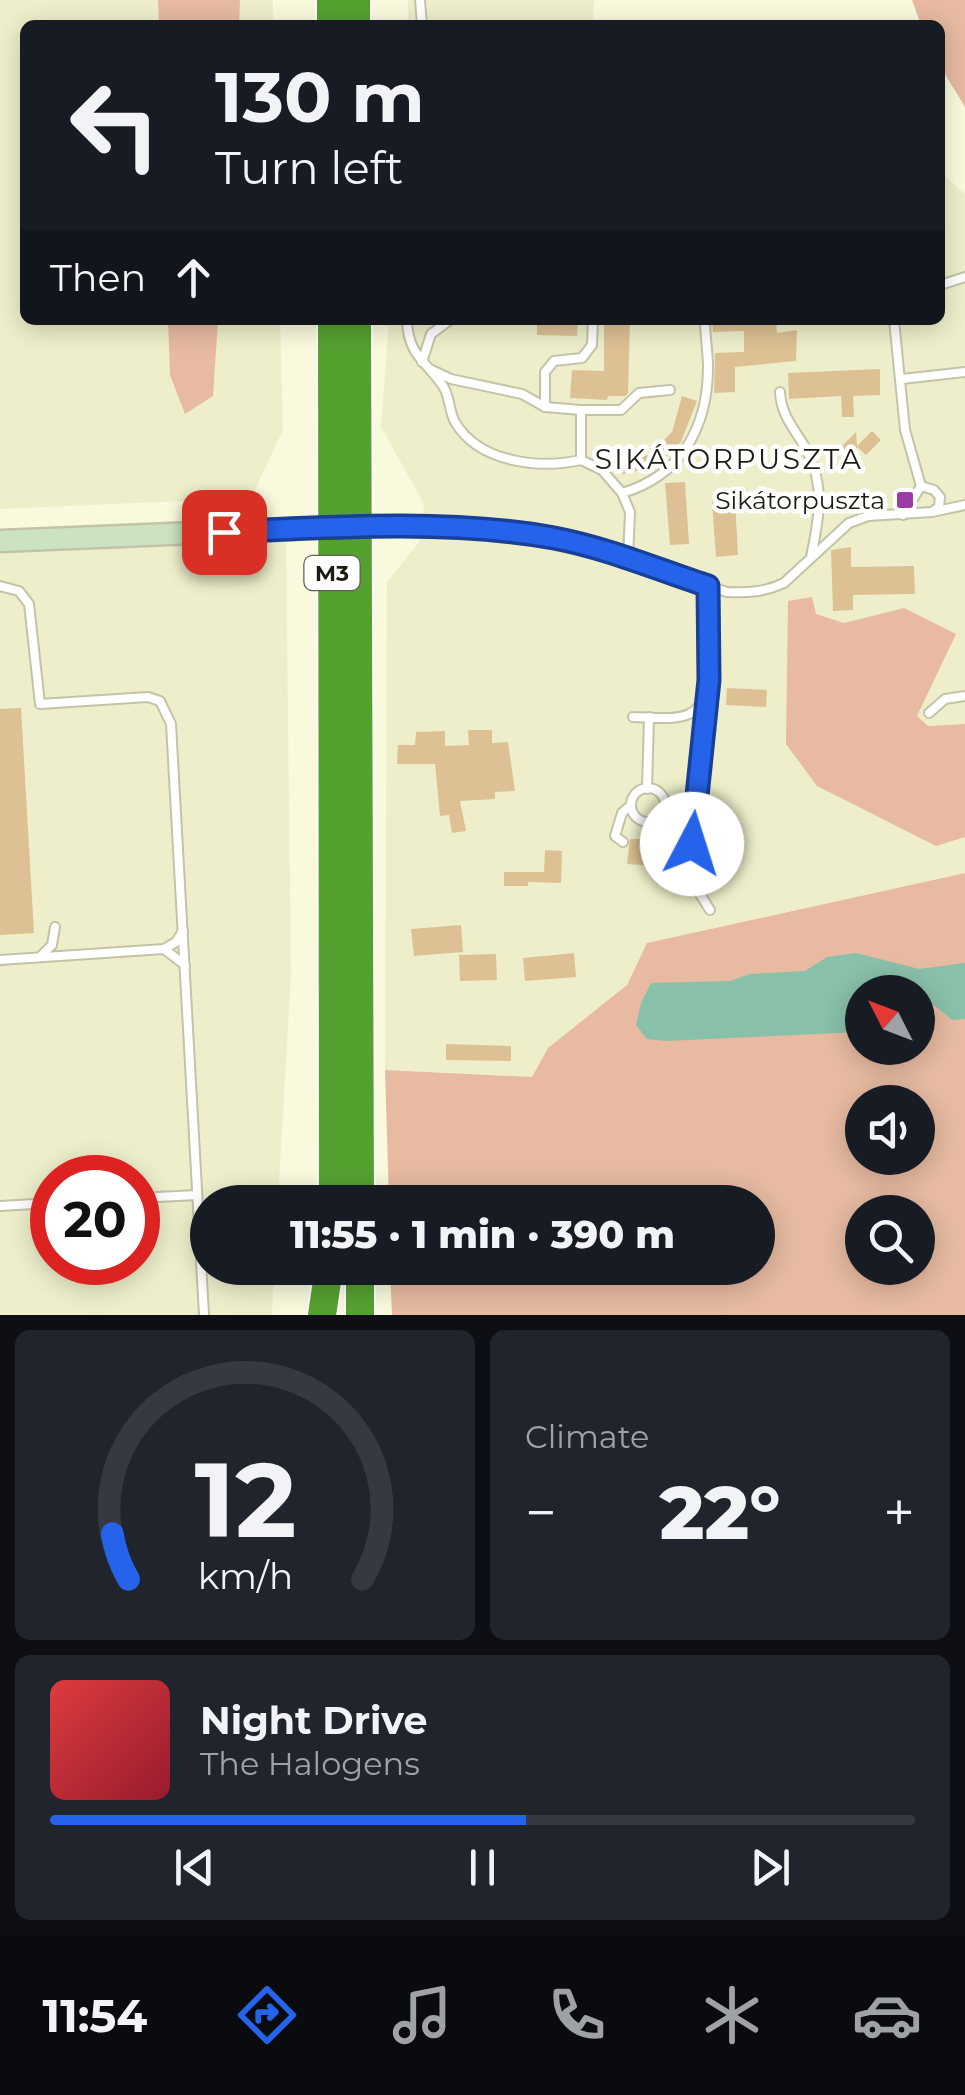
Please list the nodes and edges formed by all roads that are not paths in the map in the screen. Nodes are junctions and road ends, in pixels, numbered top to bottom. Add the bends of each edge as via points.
1 (332, 325) edge
2 (357, 325) edge
3 (408, 325) edge
4 (443, 325) edge
5 (593, 325) edge
6 (705, 325) edge
7 (895, 325) edge
8 (424, 365) junction
9 (965, 372) edge
10 (902, 379) junction
11 (670, 390) dead end
12 (780, 392) dead end
13 (545, 407) junction
14 (580, 410) junction
15 (581, 460) junction
16 (921, 486) junction
17 (622, 493) junction
18 (965, 506) edge
19 (932, 512) junction
20 (902, 514) junction
21 (294, 529) joint
22 (0, 541) edge
23 (628, 558) junction
24 (810, 562) junction
25 (0, 586) edge
26 (708, 586) junction
27 (965, 696) edge
28 (705, 701) junction
29 (929, 713) dead end
30 (633, 717) dead end
31 (649, 717) junction
32 (647, 788) junction
33 (630, 805) junction
34 (664, 806) junction
35 (676, 806) dead end
36 (624, 842) dead end
37 (710, 910) dead end
38 (56, 927) dead end
39 (183, 930) junction
40 (164, 949) junction
41 (40, 958) junction
42 (0, 960) edge
43 (184, 965) junction
44 (197, 1185) edge
45 (333, 1185) edge
46 (360, 1185) edge
47 (190, 1195) edge
48 (160, 1197) edge
49 (30, 1204) edge
50 (0, 1206) edge
51 (202, 1285) edge
52 (328, 1285) edge
53 (333, 1285) edge
54 (360, 1285) edge
55 (204, 1315) edge
56 (322, 1315) edge
57 (334, 1315) edge
58 (360, 1315) edge

1 - 45 highway, M3
2 - 46 highway, M3
3 - 8 lane via 410,343
4 - 8 lane via 431,334
5 - 13 lane via 592,345 582,358 554,362 545,372
6 - 17 lane via 708,368 696,432 670,466 645,486
7 - 10 lane
8 - 13 lane
8 - 15 lane via 445,388 455,422 482,451 558,465
9 - 10 lane
10 - 16 lane via 904,430
11 - 14 lane via 640,393 621,410
12 - 24 lane via 780,409 818,478 822,508
13 - 14 lane
14 - 15 lane
15 - 17 lane via 602,470
16 - 19 lane via 940,498
16 - 20 lane
17 - 23 lane via 630,512
18 - 19 lane
19 - 20 lane
20 - 24 lane via 850,523
21 - 22 street
21 - 23 lane, bridge via 481,530 534,535
23 - 26 lane
24 - 26 lane via 761,592
25 - 39 lane via 19,591 29,604 40,704 148,697 167,711
26 - 28 lane
27 - 29 lane
28 - 31 lane via 683,716
28 - 37 lane via 689,866
30 - 31 lane
31 - 32 lane
32 - 33 lane
32 - 34 lane via 660,792
33 - 34 lane via 640,821 650,822
33 - 36 lane via 616,827 615,836
34 - 35 lane
38 - 41 lane
39 - 40 lane
39 - 43 lane
40 - 41 lane
40 - 43 lane
41 - 42 lane
43 - 44 lane
47 - 48 lane
49 - 50 lane
51 - 55 lane
52 - 56 highway
53 - 57 highway
54 - 58 highway

